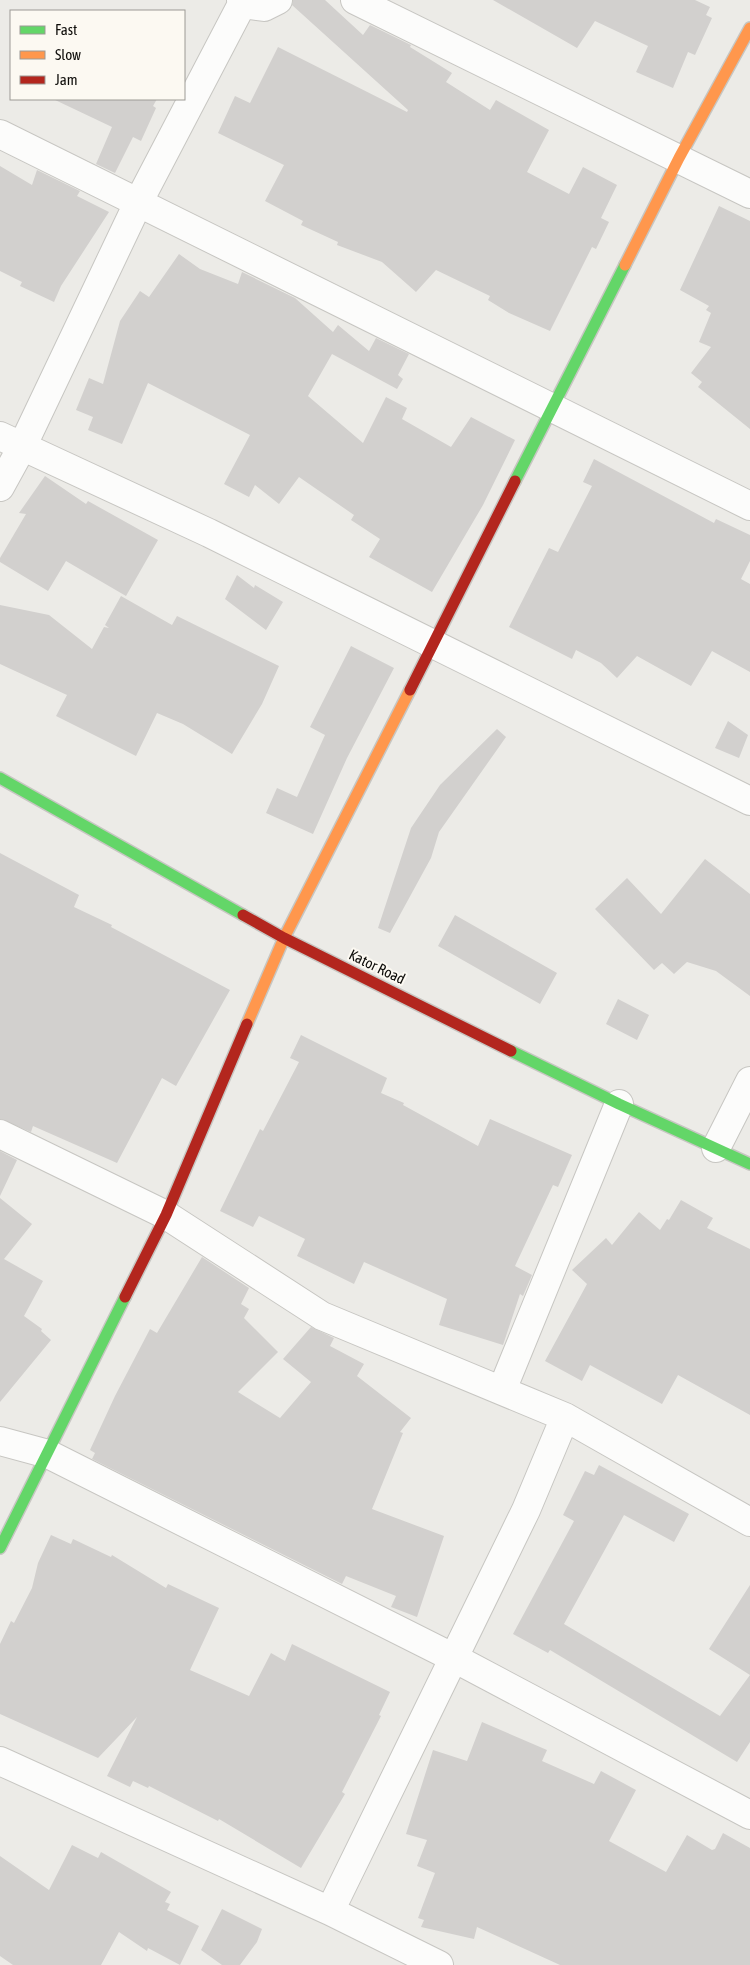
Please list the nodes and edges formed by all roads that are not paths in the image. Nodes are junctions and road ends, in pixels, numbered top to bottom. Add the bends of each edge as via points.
1 (278, 0) edge
2 (355, 0) edge
3 (242, 2) edge
4 (750, 28) edge
5 (0, 134) edge
6 (679, 158) junction
7 (750, 194) edge
8 (139, 201) junction
9 (553, 408) junction
10 (11, 441) edge
11 (0, 487) edge
12 (750, 506) edge
13 (431, 644) junction
14 (0, 778) edge
15 (750, 801) edge
16 (284, 938) junction
17 (750, 1081) edge
18 (619, 1104) junction
19 (0, 1134) edge
20 (716, 1148) junction
21 (750, 1164) edge
22 (166, 1215) junction
23 (502, 1390) junction
24 (565, 1417) junction
25 (0, 1441) edge
26 (48, 1454) junction
27 (750, 1522) edge
28 (0, 1548) edge
29 (454, 1658) junction
30 (0, 1761) edge
31 (750, 1815) edge
32 (330, 1911) junction
33 (439, 1965) edge

1 - 3 street via 264,8
2 - 6 street
3 - 8 street
4 - 6 street
5 - 8 street
6 - 7 street
6 - 9 street
8 - 9 street
8 - 10 street
9 - 12 street
9 - 13 street
10 - 11 street
10 - 13 street via 209,533
13 - 15 street
13 - 16 street
14 - 16 street, Kator Road
16 - 18 street, Kator Road
16 - 22 street
17 - 20 street
18 - 20 street, Kator Road
18 - 23 street
19 - 22 street
20 - 21 street, Kator Road
22 - 23 street via 322,1316
22 - 26 street
23 - 24 street
24 - 27 street
24 - 29 street via 526,1510
25 - 26 street
26 - 28 street
26 - 29 street
29 - 31 street
29 - 32 street
30 - 32 street
32 - 33 street

